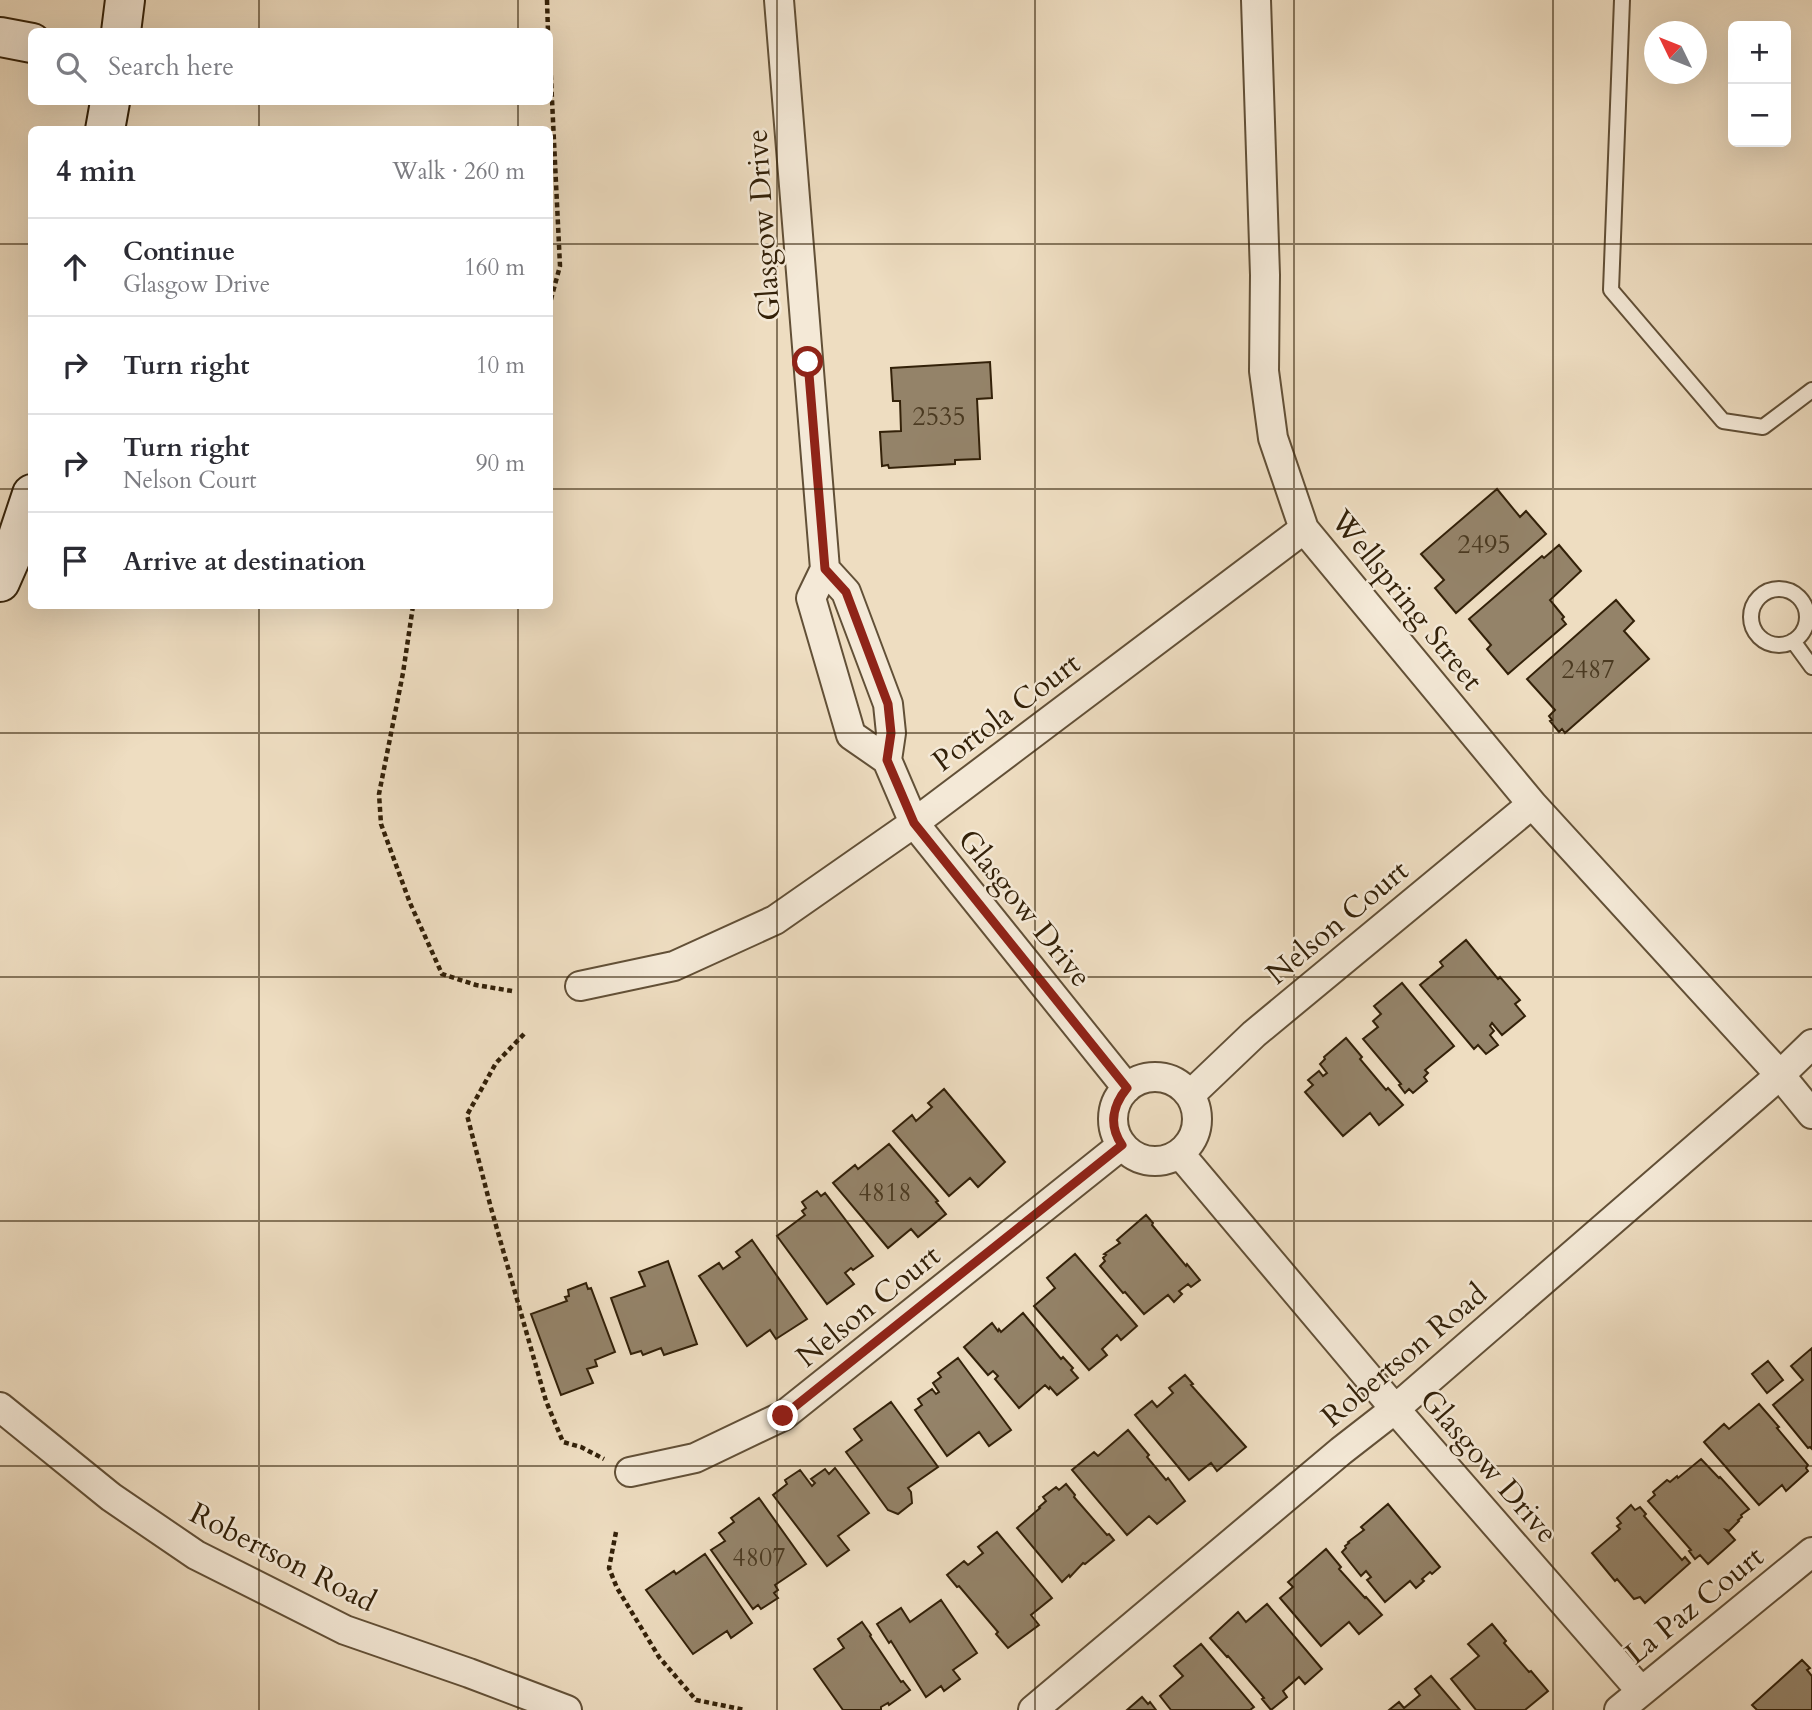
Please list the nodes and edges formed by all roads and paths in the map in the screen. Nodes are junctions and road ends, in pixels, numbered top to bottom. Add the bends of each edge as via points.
1 (125, 0) edge
2 (547, 0) edge
3 (779, 0) edge
4 (1256, 0) edge
5 (1622, 0) edge
6 (122, 28) edge
7 (548, 28) edge
8 (0, 37) edge
9 (28, 42) edge
10 (109, 105) edge
11 (552, 105) edge
12 (106, 126) edge
13 (553, 293) edge
14 (1812, 390) edge
15 (28, 506) edge
16 (1304, 529) junction
17 (825, 569) junction
18 (0, 582) edge
19 (413, 609) edge
20 (1793, 641) dead end
21 (870, 655) junction
22 (832, 665) junction
23 (1812, 667) edge
24 (887, 760) junction
25 (1532, 804) junction
26 (914, 823) junction
27 (580, 986) dead end
28 (512, 991) dead end
29 (524, 1034) dead end
30 (1812, 1044) edge
31 (1780, 1075) junction
32 (1127, 1088) junction
33 (1190, 1095) junction
34 (1812, 1114) edge
35 (1122, 1145) junction
36 (1180, 1154) junction
37 (0, 1407) edge
38 (1395, 1409) junction
39 (630, 1472) joint
40 (616, 1532) dead end
41 (1812, 1552) edge
42 (1641, 1691) junction
43 (567, 1710) edge
44 (745, 1710) edge
45 (1033, 1710) edge
46 (1619, 1710) edge

1 - 6 main road
2 - 7 path
3 - 17 street, Glasgow Drive
4 - 16 street, Wellspring Street via 1264,371 1273,438
5 - 14 lane via 1611,290 1723,421 1763,427
8 - 9 main road
10 - 12 main road
11 - 13 path via 561,266
15 - 18 main road
16 - 25 street, Wellspring Street
16 - 26 street, Portola Court
17 - 21 street, Glasgow Drive via 846,592
17 - 22 street, Glasgow Drive via 811,598
19 - 28 path via 379,794 381,824 442,974
20 - 23 lane
21 - 22 street
21 - 24 street, Glasgow Drive via 888,704 891,733
22 - 24 street, Glasgow Drive via 851,735
24 - 26 street, Glasgow Drive
25 - 31 street, Wellspring Street
25 - 33 street, Nelson Court via 1254,1034
26 - 27 street, Portola Court via 775,920 674,966
26 - 32 street, Glasgow Drive
29 - 39 path via 496,1063 467,1115 546,1401 563,1443
30 - 31 street, Robertson Road
31 - 34 street, Wellspring Street
31 - 38 street, Robertson Road
32 - 33 street via 1140,1080 1167,1079
32 - 35 street via 1114,1112
33 - 36 street via 1197,1121 1194,1135
35 - 36 street via 1150,1161
35 - 39 street, Nelson Court via 783,1416 695,1458
36 - 38 street, Glasgow Drive
37 - 43 street, Robertson Road via 111,1497 196,1555 345,1630
38 - 42 street, Glasgow Drive
38 - 45 street, Robertson Road
40 - 44 path via 609,1568 659,1657 696,1700
41 - 42 street, La Paz Court
42 - 46 street, La Paz Court

